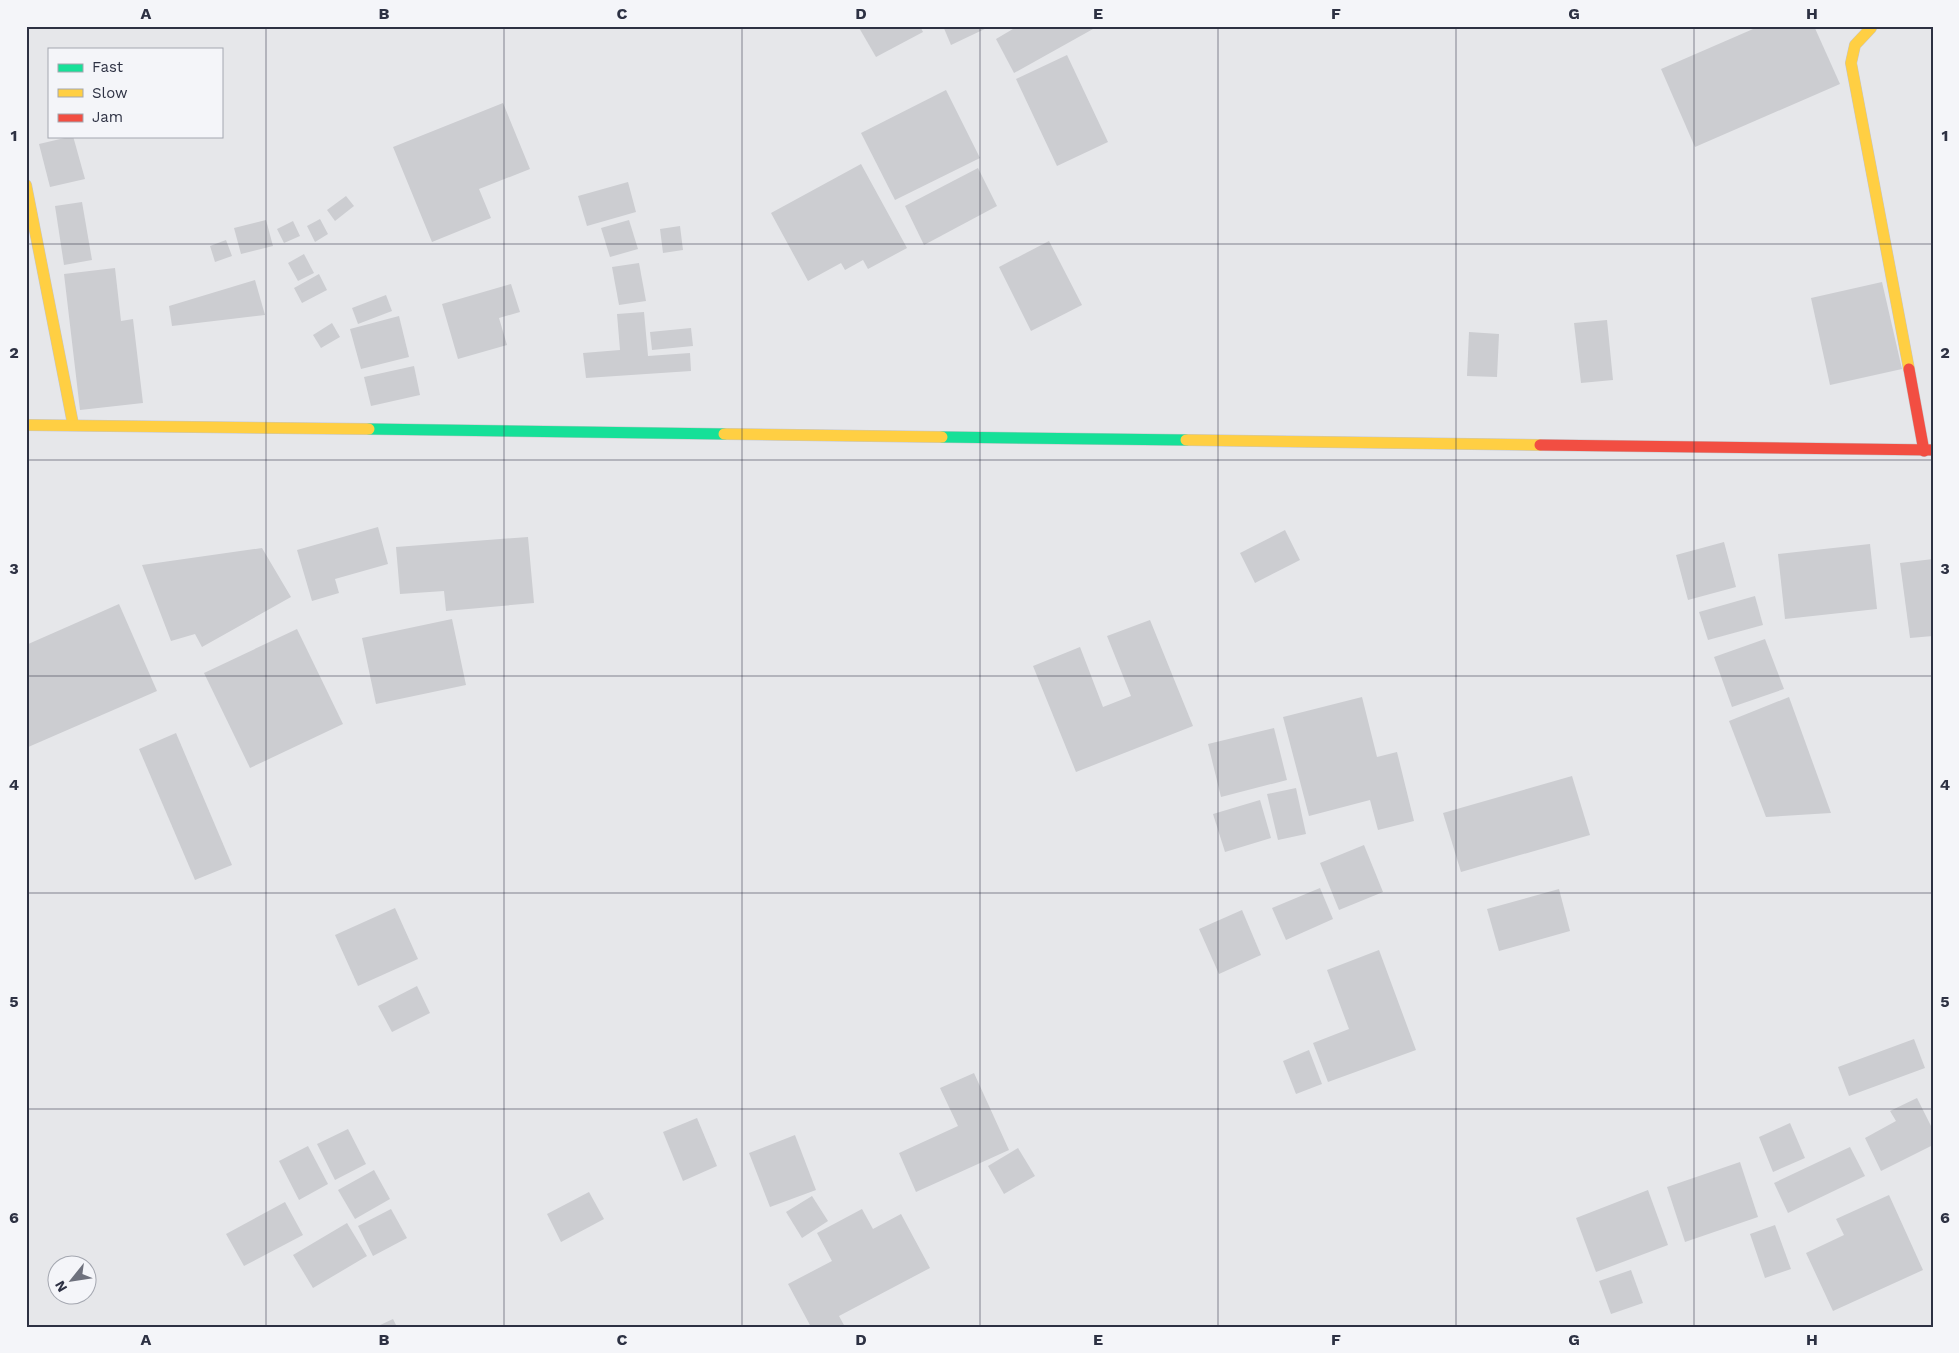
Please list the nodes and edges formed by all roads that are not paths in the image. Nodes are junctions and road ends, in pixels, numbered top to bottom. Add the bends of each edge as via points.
1 (1871, 28) dead end
2 (26, 185) edge
3 (73, 424) junction
4 (26, 425) edge
5 (1928, 451) edge

1 - 5 main road via 1855,45 1851,63
2 - 3 main road
3 - 4 main road
3 - 5 main road

